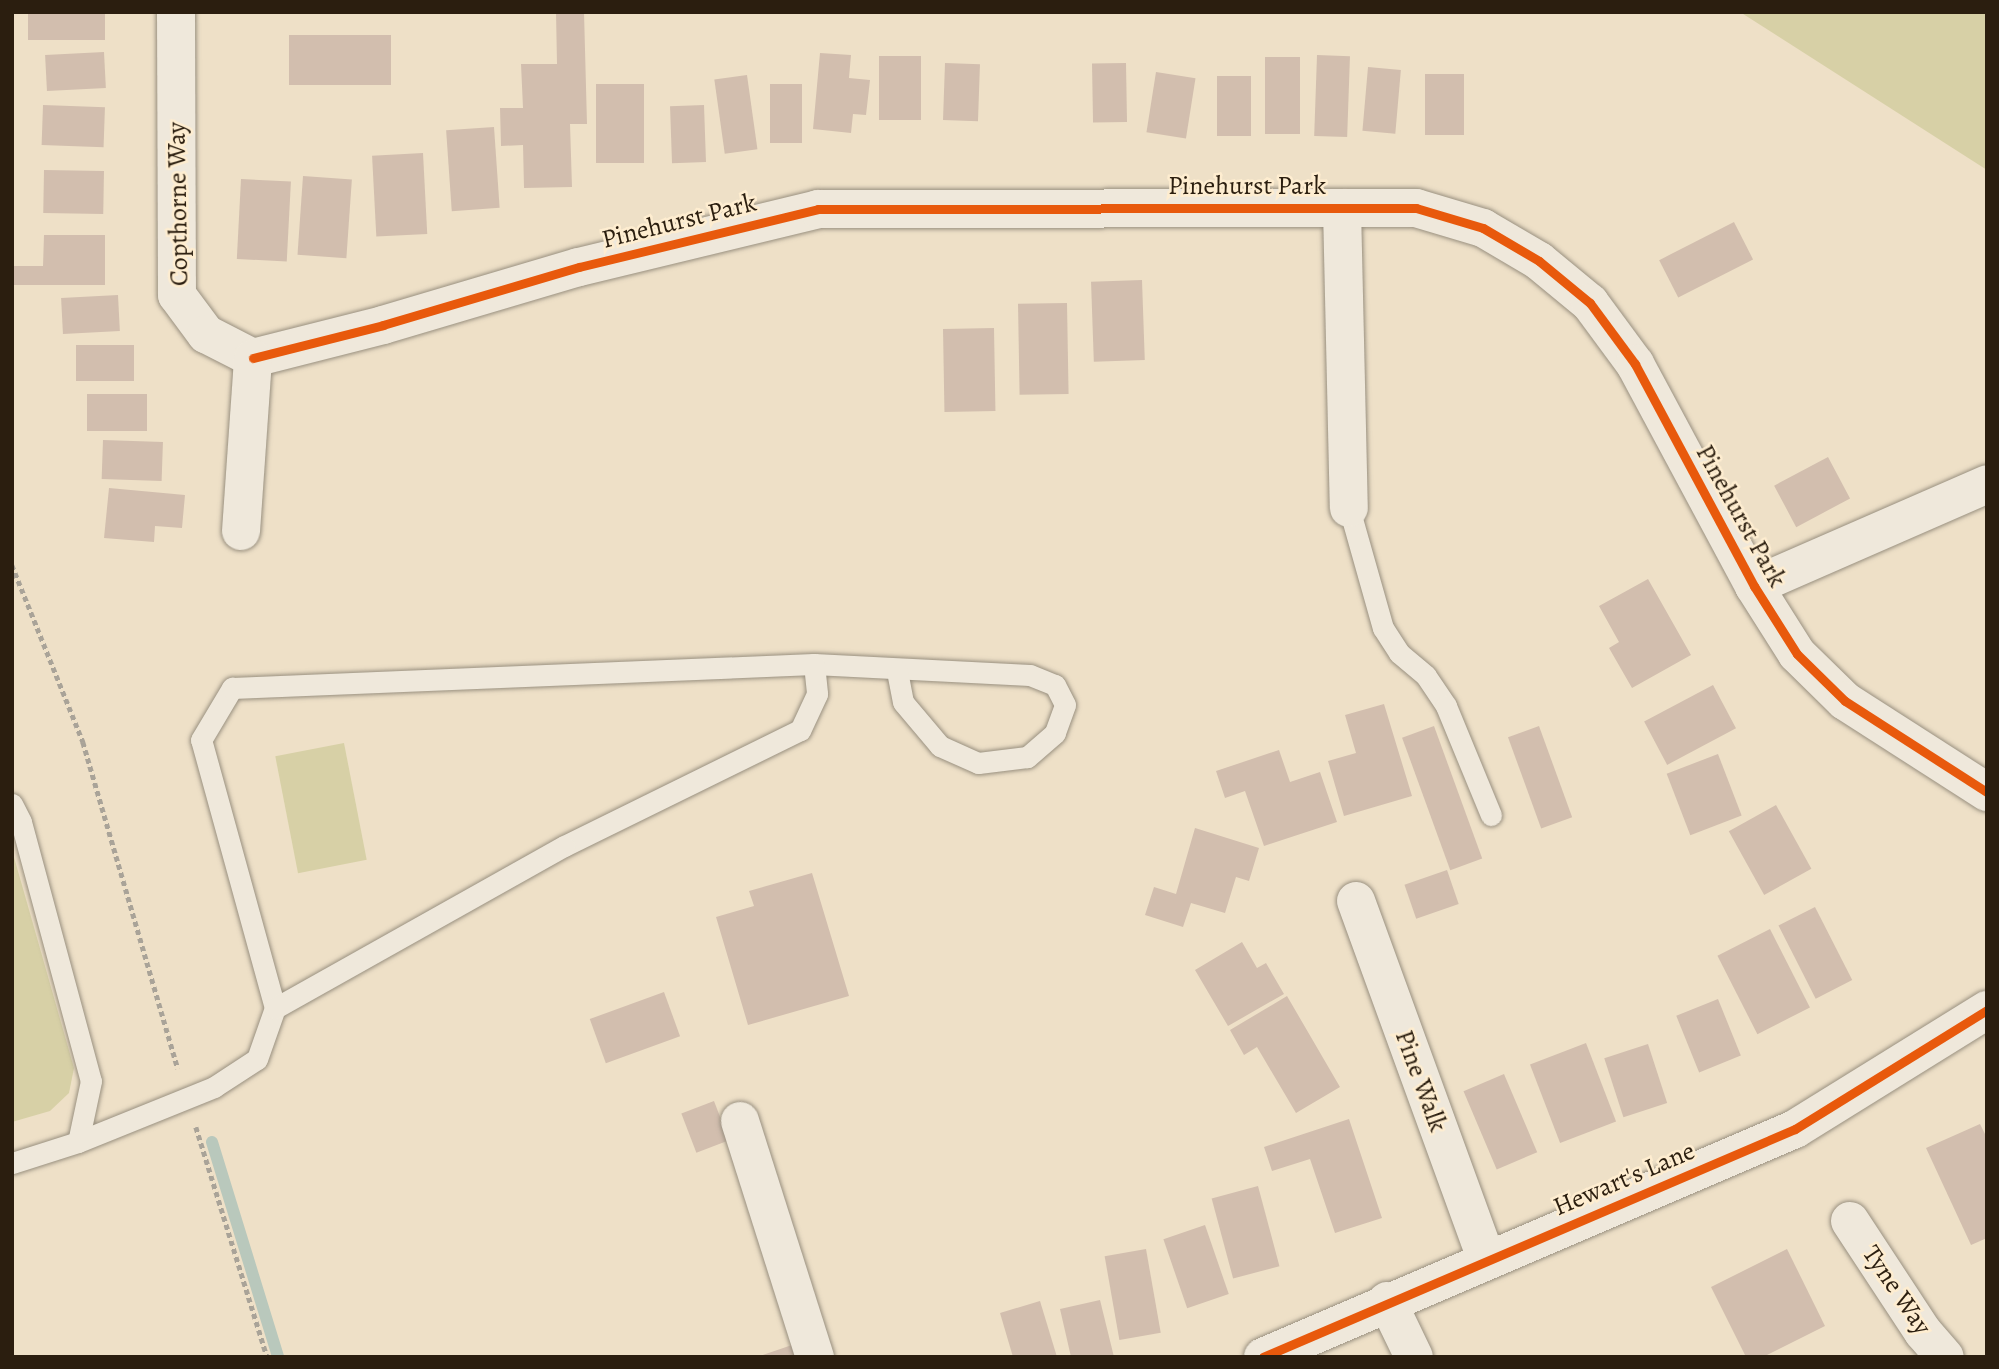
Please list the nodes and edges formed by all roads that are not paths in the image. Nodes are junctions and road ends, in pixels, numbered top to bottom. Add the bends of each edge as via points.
1 (176, 12) edge
2 (1342, 208) junction
3 (253, 358) junction
4 (1987, 484) edge
5 (1349, 508) joint
6 (241, 531) dead end
7 (1754, 586) junction
8 (814, 664) junction
9 (897, 671) junction
10 (1987, 792) edge
11 (12, 804) edge
12 (1491, 815) dead end
13 (1356, 901) dead end
14 (275, 1008) junction
15 (1987, 1010) edge
16 (740, 1121) dead end
17 (78, 1142) junction
18 (12, 1163) edge
19 (1850, 1221) dead end
20 (1487, 1260) junction
21 (1387, 1301) junction
22 (815, 1357) edge
23 (1263, 1357) edge
24 (1414, 1357) edge
25 (1945, 1357) edge

1 - 3 street, Copthorne Way via 177,295 206,334
2 - 3 street, Pinehurst Park via 818,209 579,267 383,326
2 - 5 street
2 - 7 street, Pinehurst Park via 1416,208 1483,228 1539,261 1590,303 1635,364
3 - 6 street
4 - 7 street
5 - 12 lane via 1383,628 1446,706
7 - 10 street, Pinehurst Park via 1797,654 1845,702
8 - 9 lane
8 - 14 lane via 817,694 800,730 564,846
8 - 14 lane via 232,688 201,740
9 - 9 lane via 1030,675 1055,685 1065,705 1055,733 1027,757 978,763 940,746 903,702
11 - 17 lane via 21,822 91,1081
13 - 20 street, Pine Walk
14 - 17 lane via 257,1059 214,1087
15 - 20 street, Hewart's Lane via 1795,1129
16 - 22 street
17 - 18 lane
19 - 25 street, Tyne Way via 1923,1332
20 - 21 street, Hewart's Lane
21 - 23 street, Hewart's Lane
21 - 24 street

